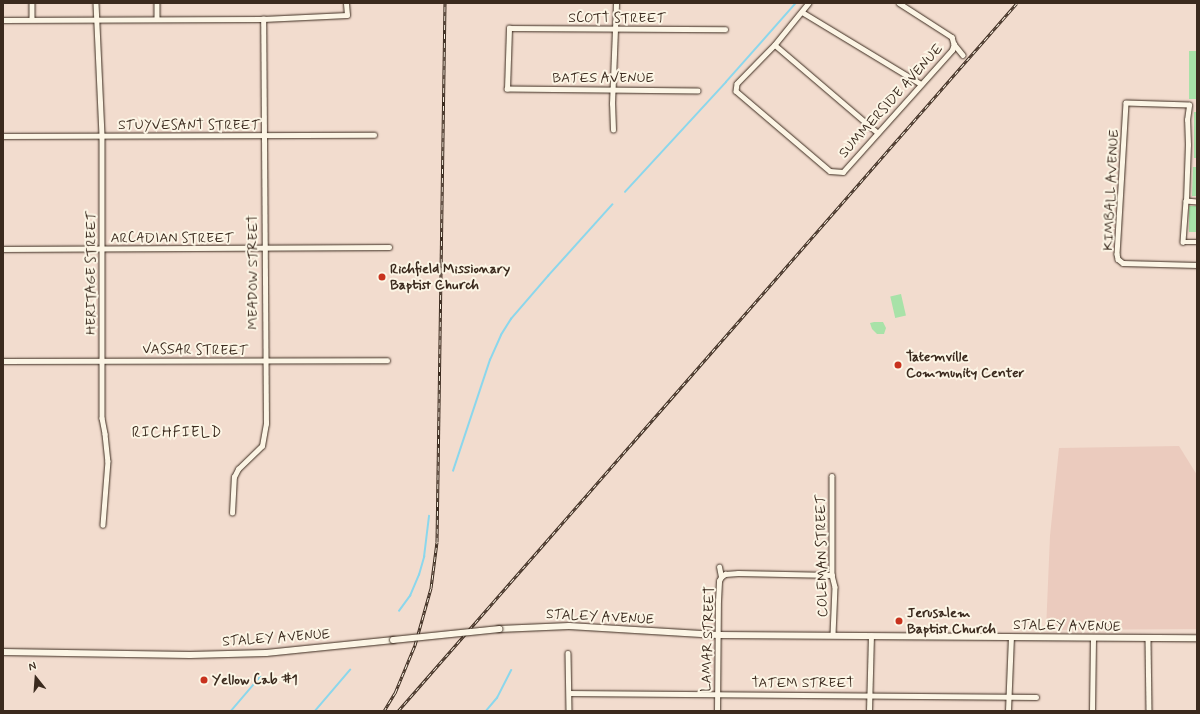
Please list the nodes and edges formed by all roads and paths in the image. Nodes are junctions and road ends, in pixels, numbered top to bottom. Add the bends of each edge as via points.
1 (32, 3) edge
2 (96, 3) edge
3 (157, 3) edge
4 (346, 3) edge
5 (616, 3) edge
6 (809, 3) edge
7 (899, 3) edge
8 (802, 12) junction
9 (32, 19) junction
10 (157, 19) junction
11 (263, 19) junction
12 (3, 20) edge
13 (97, 20) junction
14 (616, 29) junction
15 (725, 29) dead end
16 (954, 44) junction
17 (775, 45) junction
18 (963, 55) dead end
19 (921, 84) junction
20 (507, 88) joint
21 (613, 90) junction
22 (698, 91) dead end
23 (613, 130) dead end
24 (878, 133) junction
25 (374, 135) dead end
26 (3, 136) edge
27 (102, 136) junction
28 (263, 136) junction
29 (1186, 202) junction
30 (1197, 202) edge
31 (1197, 242) edge
32 (389, 247) dead end
33 (265, 248) junction
34 (102, 249) junction
35 (3, 250) edge
36 (1197, 265) edge
37 (102, 359) junction
38 (387, 360) dead end
39 (3, 361) edge
40 (265, 361) junction
41 (832, 476) dead end
42 (232, 513) dead end
43 (103, 525) dead end
44 (720, 567) dead end
45 (832, 575) junction
46 (721, 577) junction
47 (718, 635) junction
48 (833, 635) junction
49 (871, 636) junction
50 (1011, 637) junction
51 (1093, 638) junction
52 (1197, 638) edge
53 (1148, 639) junction
54 (3, 652) edge
55 (568, 653) dead end
56 (570, 693) junction
57 (717, 694) junction
58 (869, 694) junction
59 (1008, 697) junction
60 (1036, 697) dead end
61 (569, 711) edge
62 (717, 711) edge
63 (869, 711) edge
64 (1008, 711) edge
65 (1092, 711) edge
66 (1149, 711) edge

1 - 9 street
2 - 13 street, HERITAGE STREET
3 - 10 street
4 - 11 street via 347,15
5 - 14 street
6 - 8 street
7 - 16 street via 952,37
8 - 17 street
8 - 19 street
9 - 12 street
9 - 13 street
10 - 11 street
10 - 13 street
11 - 28 street, MEADOW STREET
13 - 27 street, HERITAGE STREET
14 - 15 street, SCOTT STREET
14 - 20 street, SCOTT STREET via 509,28
14 - 21 street
16 - 18 street
16 - 19 street, SUMMERSIDE AVENUE via 952,50
17 - 24 street
17 - 24 street, SUMMERSIDE AVENUE via 737,84 736,91 830,171 843,172
19 - 24 street, SUMMERSIDE AVENUE
20 - 21 street, BATES AVENUE
21 - 22 street, BATES AVENUE
21 - 23 street
25 - 28 street, STUYVESANT STREET
26 - 27 street, STUYVESANT STREET
27 - 28 street, STUYVESANT STREET
27 - 34 street, HERITAGE STREET
28 - 33 street, MEADOW STREET
29 - 30 street
29 - 31 street via 1183,242
29 - 36 street, KIMBALL AVENUE via 1189,105 1126,103 1117,254 1120,262
32 - 33 street, ARCADIAN STREET
33 - 34 street, ARCADIAN STREET
33 - 40 street, MEADOW STREET
34 - 35 street, ARCADIAN STREET
34 - 37 street, HERITAGE STREET
37 - 39 street, VASSAR STREET
37 - 40 street, VASSAR STREET
37 - 43 street, HERITAGE STREET via 102,418 108,461
38 - 40 street, VASSAR STREET
40 - 42 street, MEADOW STREET via 266,424 262,446 238,469 234,477
41 - 45 street, COLEMAN STREET
44 - 46 street, LAMAR STREET
45 - 46 street via 738,573 725,574
45 - 48 street, COLEMAN STREET via 835,587
46 - 47 street, LAMAR STREET
47 - 48 street, STALEY AVENUE
47 - 54 street, STALEY AVENUE, bridge via 569,626 499,629 266,653 190,655
47 - 57 street, LAMAR STREET
48 - 49 street, STALEY AVENUE
49 - 50 street, STALEY AVENUE
49 - 58 street
50 - 51 street, STALEY AVENUE
50 - 59 street
51 - 53 street, STALEY AVENUE
51 - 65 street
52 - 53 street, STALEY AVENUE
53 - 66 street
55 - 56 street
56 - 57 street, TATEM STREET
56 - 61 street
57 - 58 street, TATEM STREET
57 - 62 street, LAMAR STREET
58 - 59 street, TATEM STREET
58 - 63 street
59 - 60 street, TATEM STREET
59 - 64 street

